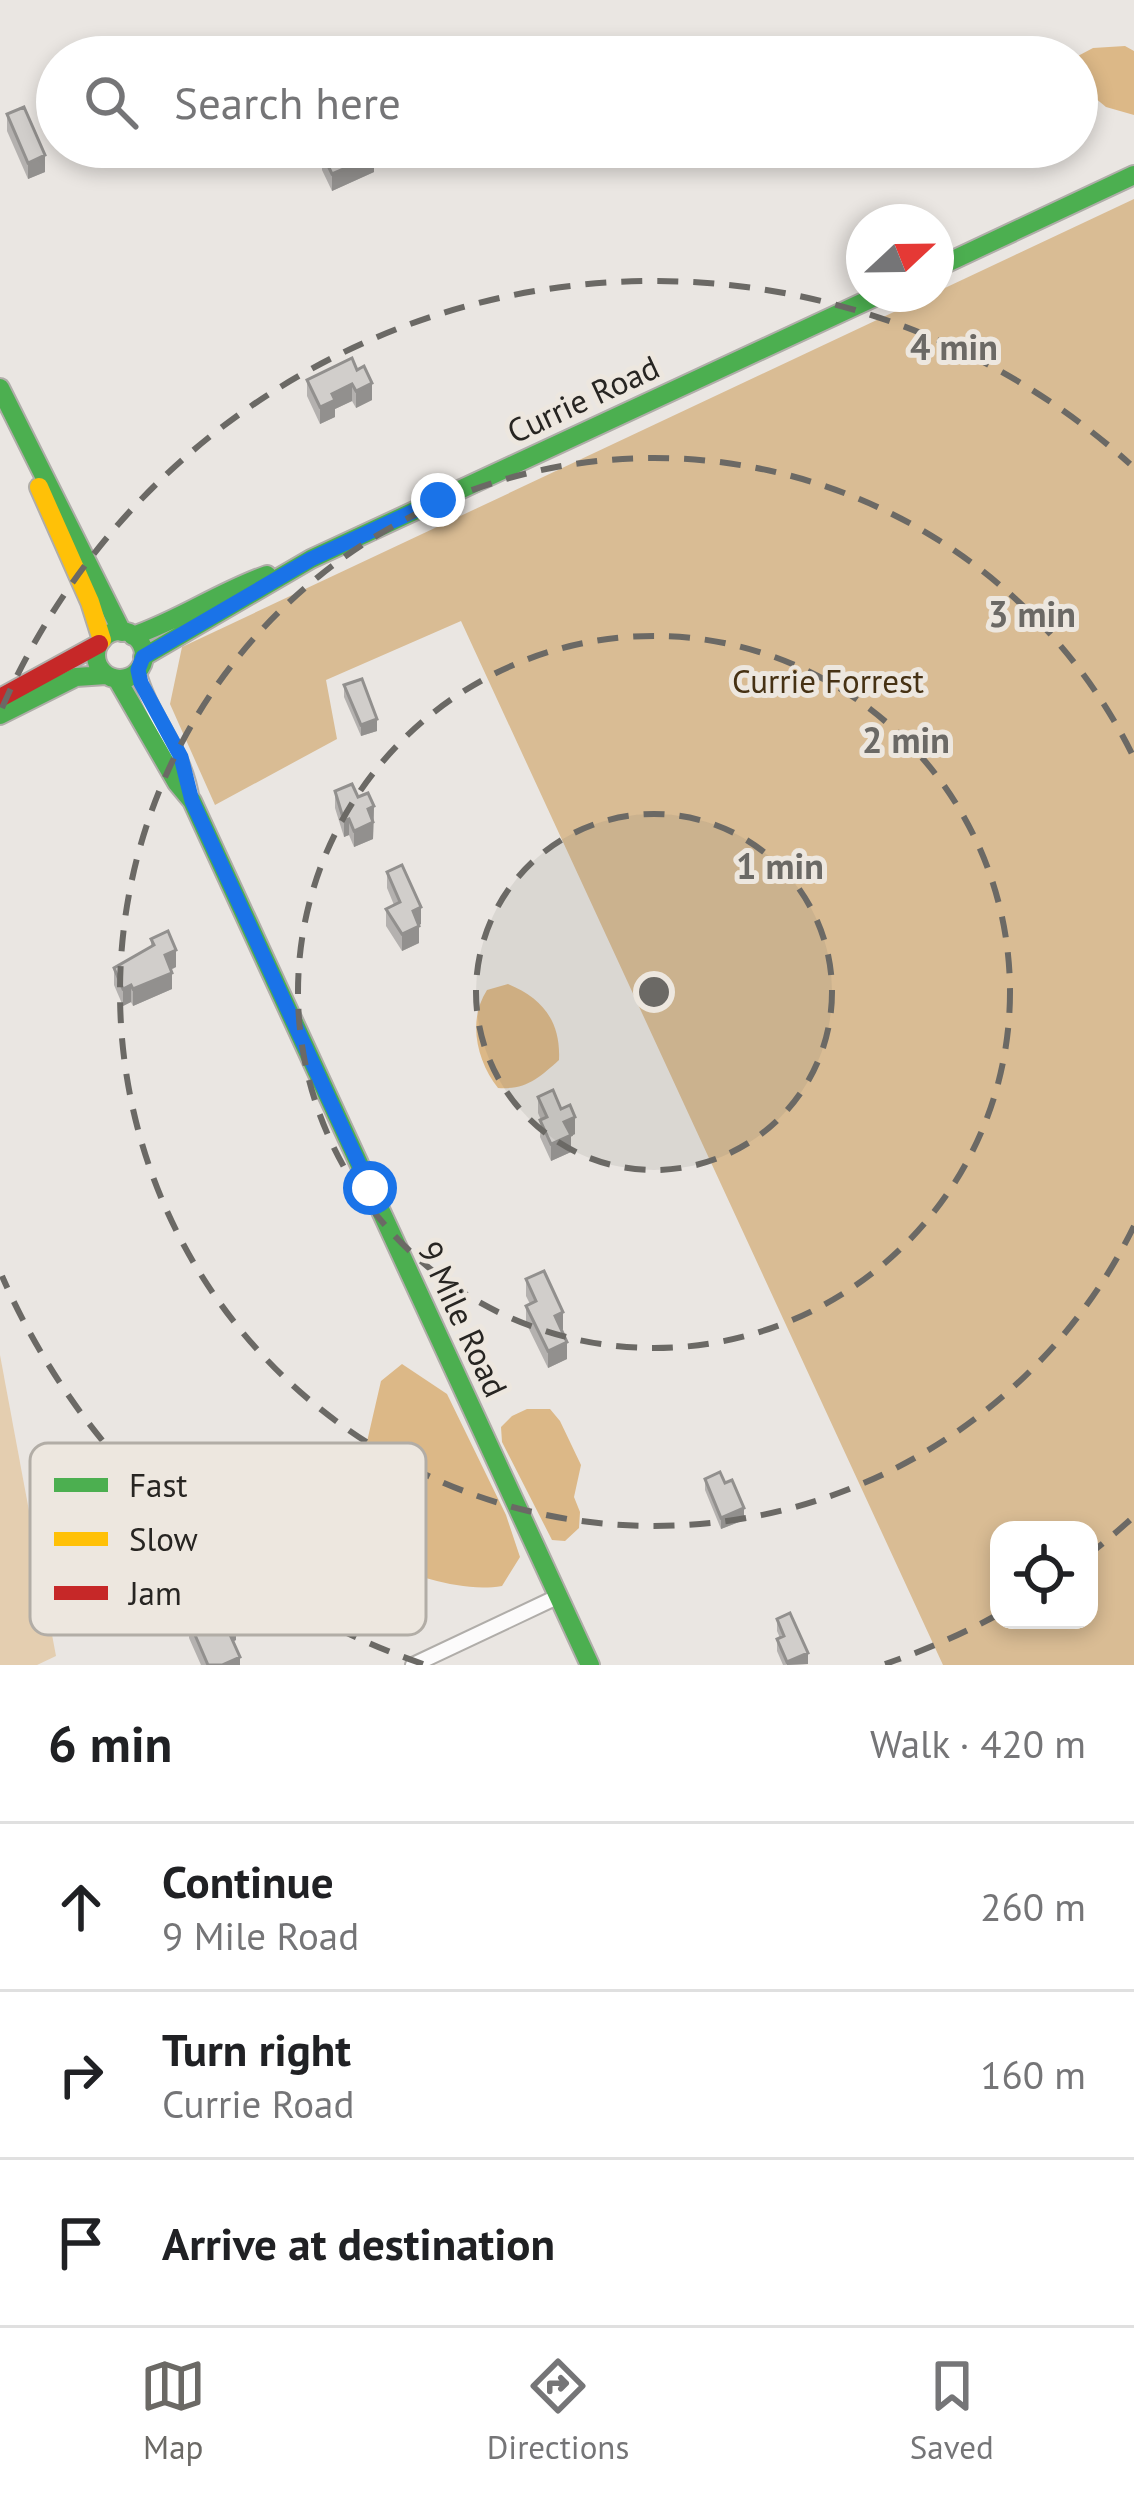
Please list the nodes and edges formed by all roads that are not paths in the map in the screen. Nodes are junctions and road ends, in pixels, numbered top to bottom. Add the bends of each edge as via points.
1 (1134, 175) edge
2 (954, 260) edge
3 (846, 310) edge
4 (0, 388) edge
5 (25, 442) junction
6 (311, 559) junction
7 (127, 633) junction
8 (100, 642) junction
9 (141, 664) junction
10 (112, 677) junction
11 (0, 698) edge
12 (0, 715) edge
13 (192, 801) junction
14 (557, 1597) junction
15 (413, 1665) edge
16 (590, 1665) edge

1 - 2 street
3 - 6 street, Currie Road
4 - 5 street
5 - 7 street
5 - 8 street
6 - 7 street, Currie Road via 222,591 156,628
6 - 9 street, Currie Road
7 - 8 street
7 - 9 street via 141,645
8 - 10 street via 97,661
8 - 11 street
9 - 10 street
9 - 13 street, 9 Mile Road via 145,692 181,757
10 - 12 street via 76,677
10 - 13 street, 9 Mile Road
13 - 14 street, 9 Mile Road
14 - 15 street
14 - 16 street, 9 Mile Road

